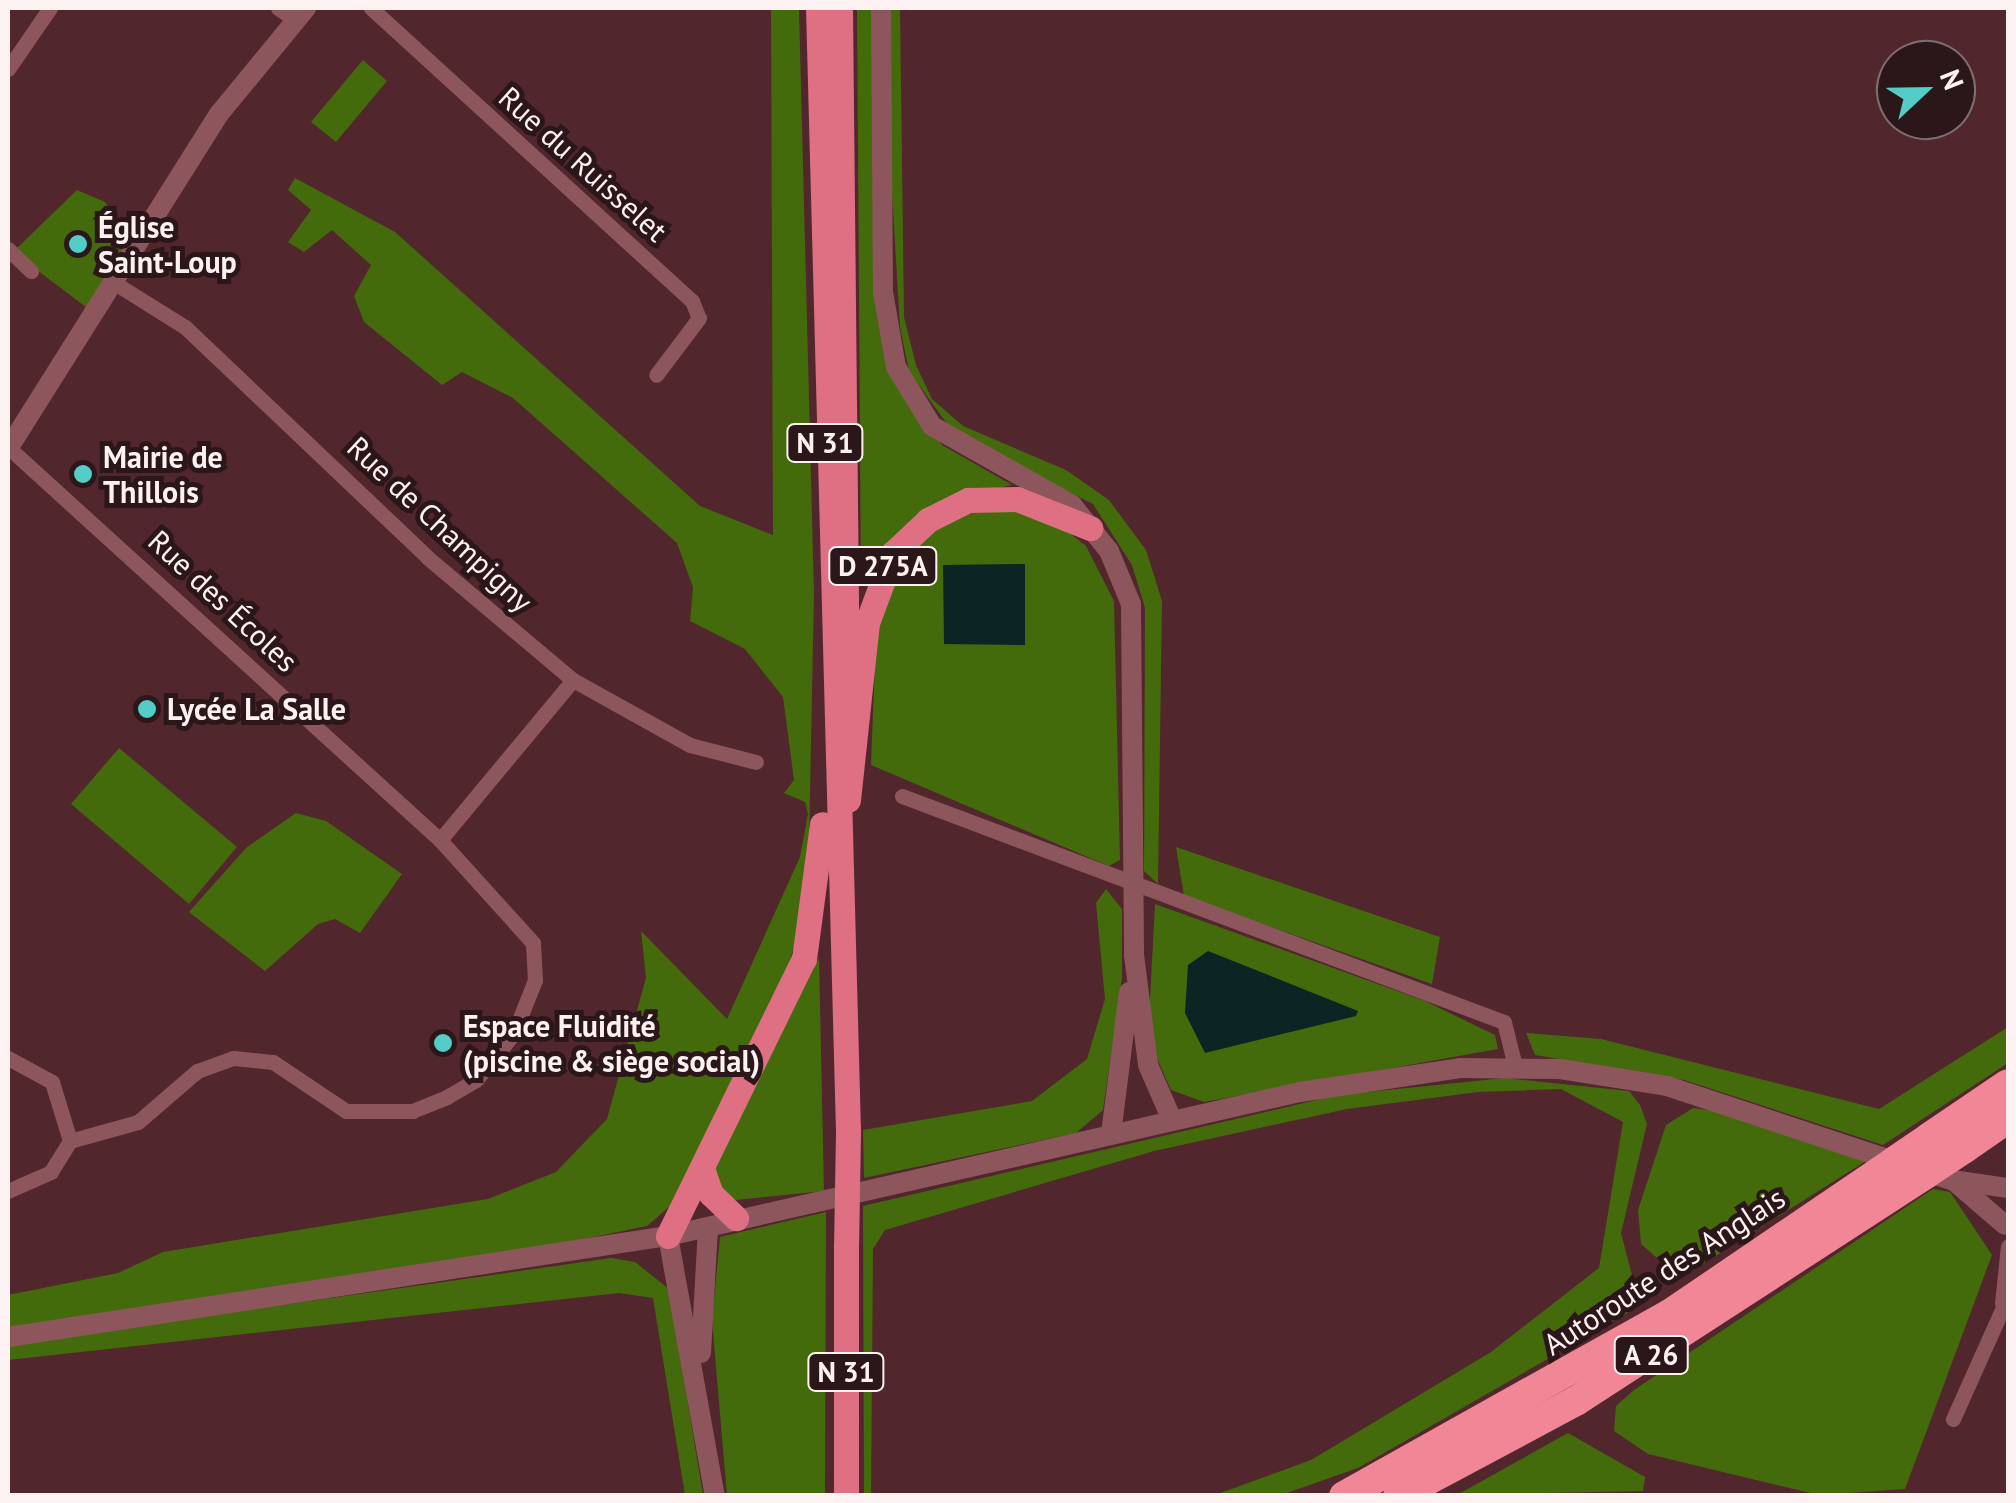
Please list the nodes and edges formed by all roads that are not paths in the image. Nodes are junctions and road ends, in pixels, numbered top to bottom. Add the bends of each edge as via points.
1 (50, 8) edge
2 (371, 8) edge
3 (818, 8) edge
4 (840, 8) edge
5 (881, 8) edge
6 (293, 12) edge
7 (8, 69) edge
8 (8, 249) edge
9 (31, 271) dead end
10 (113, 282) junction
11 (656, 375) dead end
12 (8, 449) edge
13 (1090, 528) junction
14 (829, 650) junction
15 (573, 680) junction
16 (756, 762) dead end
17 (902, 796) dead end
18 (848, 800) junction
19 (440, 840) junction
20 (840, 879) junction
21 (1134, 885) junction
22 (1134, 956) junction
23 (8, 1058) edge
24 (1515, 1066) junction
25 (2008, 1084) edge
26 (2008, 1118) edge
27 (1172, 1120) junction
28 (1111, 1134) junction
29 (70, 1141) junction
30 (702, 1168) junction
31 (1952, 1180) junction
32 (2008, 1188) edge
33 (8, 1190) edge
34 (2008, 1196) edge
35 (736, 1218) junction
36 (708, 1228) junction
37 (2008, 1234) edge
38 (668, 1236) junction
39 (2008, 1296) edge
40 (2001, 1312) junction
41 (8, 1337) edge
42 (700, 1380) junction
43 (1953, 1419) dead end
44 (715, 1496) edge
45 (846, 1496) edge
46 (1344, 1496) edge
47 (1398, 1496) edge

1 - 7 street
2 - 11 street, Rue du Ruisselet via 692,302 699,318
3 - 14 main road, N 31
4 - 18 main road, N 31
5 - 13 street via 882,292 896,368 932,426 1057,494
6 - 10 street
8 - 9 street
10 - 12 street
10 - 15 street, Rue de Champigny via 186,327 428,558
12 - 19 street, Rue des Écoles
13 - 18 main road, D 275A via 1042,504 968,500 928,520 893,553 867,624
13 - 21 street, D 275A via 1118,567 1134,628
14 - 20 main road, N 31
14 - 30 main road via 813,925
15 - 16 street, Rue de Champigny via 690,745
15 - 19 street
17 - 21 street
18 - 20 main road, N 31
19 - 29 street, Rue des Écoles via 533,943 526,1010 476,1080 413,1111 379,1114 346,1110 273,1062 234,1058 197,1072 138,1122
20 - 45 main road, N 31, bridge via 848,1129
21 - 22 street, D 275A
21 - 24 street via 1504,1022
22 - 27 street, D 275A via 1148,1065
22 - 28 street, D 275A
23 - 29 street via 52,1082
24 - 27 street via 1362,1079
24 - 31 street via 1667,1086
25 - 46 highway, Autoroute des Anglais / A 26, bridge via 1670,1314
26 - 47 highway, Autoroute des Anglais / A 26, bridge via 1576,1401
27 - 28 street
28 - 35 street
29 - 33 street via 51,1172
30 - 35 main road via 711,1194
30 - 38 main road
31 - 32 street
31 - 37 street
34 - 37 street
35 - 36 street
36 - 38 street
36 - 42 street
37 - 40 street
38 - 41 street
38 - 42 street
39 - 40 street
40 - 43 street
42 - 44 street

